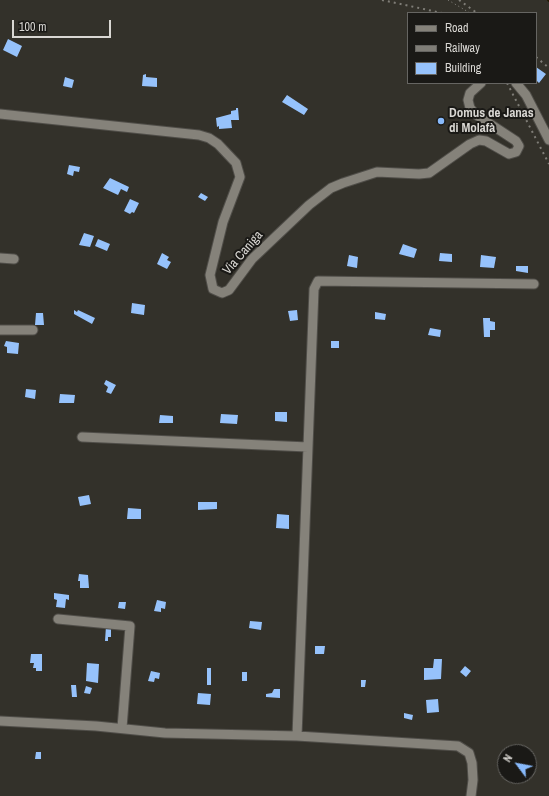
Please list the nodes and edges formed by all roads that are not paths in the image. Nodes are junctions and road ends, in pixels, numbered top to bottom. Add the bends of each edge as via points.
1 (480, 84) edge
2 (517, 84) edge
3 (0, 114) edge
4 (549, 140) edge
5 (0, 258) edge
6 (14, 259) dead end
7 (534, 284) dead end
8 (0, 330) edge
9 (34, 330) dead end
10 (82, 437) dead end
11 (308, 448) junction
12 (58, 619) dead end
13 (0, 721) edge
14 (122, 728) junction
15 (297, 736) junction
16 (470, 796) edge

1 - 3 street, Via Caniga via 470,93 470,108 516,141 516,152 509,154 486,141 479,140 430,173 377,172 332,188 309,205 252,259 229,290 222,292 213,289 210,274 219,234 240,177 236,163 218,144 198,135
2 - 4 street via 526,95
5 - 6 street
7 - 11 street via 318,281 314,289
8 - 9 street
10 - 11 street
11 - 15 street
12 - 14 street via 130,626
13 - 14 street
14 - 15 street via 165,733
15 - 16 street via 458,746 469,753 472,763 473,780

